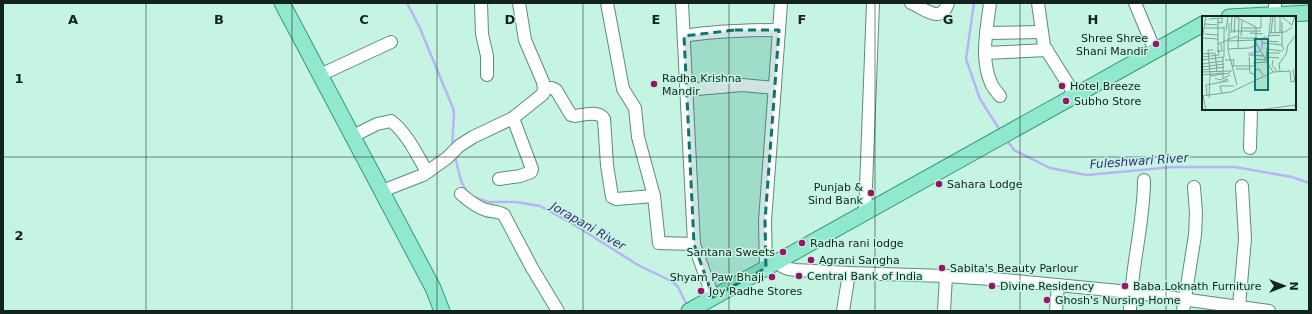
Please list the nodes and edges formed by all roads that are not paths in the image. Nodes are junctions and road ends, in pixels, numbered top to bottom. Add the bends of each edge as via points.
1 (282, 3) edge
2 (481, 3) edge
3 (519, 3) edge
4 (607, 3) edge
5 (682, 3) edge
6 (781, 3) edge
7 (873, 3) edge
8 (911, 3) edge
9 (948, 3) edge
10 (990, 3) edge
11 (1038, 3) edge
12 (1135, 3) edge
13 (1275, 8) edge
14 (1309, 13) edge
15 (1253, 16) edge
16 (1202, 25) edge
17 (779, 30) junction
18 (1041, 32) junction
19 (986, 33) junction
20 (684, 36) junction
21 (391, 42) dead end
22 (1047, 50) junction
23 (1155, 51) junction
24 (985, 53) junction
25 (320, 74) junction
26 (486, 75) dead end
27 (775, 88) junction
28 (544, 89) junction
29 (686, 90) junction
30 (1075, 95) junction
31 (1000, 96) dead end
32 (1251, 110) edge
33 (513, 118) junction
34 (352, 136) junction
35 (1250, 148) dead end
36 (427, 172) junction
37 (499, 179) dead end
38 (1144, 180) dead end
39 (1242, 186) dead end
40 (1194, 187) dead end
41 (382, 191) junction
42 (461, 194) dead end
43 (654, 196) junction
44 (865, 213) junction
45 (694, 244) junction
46 (772, 265) junction
47 (849, 274) junction
48 (946, 276) junction
49 (1058, 285) junction
50 (1130, 292) junction
51 (710, 299) junction
52 (1184, 305) edge
53 (1240, 306) junction
54 (442, 311) edge
55 (558, 311) edge
56 (688, 311) edge
57 (843, 311) edge
58 (944, 311) edge
59 (1056, 311) edge
60 (1130, 311) edge
61 (1264, 311) edge

1 - 25 main road
2 - 26 street via 482,34 487,56
3 - 28 street via 525,40
4 - 43 street via 623,89 635,108 638,136
5 - 20 street
6 - 17 street
7 - 44 street
8 - 9 street via 935,14 942,13
10 - 19 street
11 - 18 street
12 - 23 street
13 - 14 main road
13 - 15 main road
16 - 23 main road
17 - 20 street via 735,30
17 - 27 street
18 - 19 street
18 - 22 street
19 - 24 street
20 - 29 street
21 - 25 street
22 - 24 street
22 - 30 street
23 - 30 main road
24 - 31 street via 991,83
25 - 34 main road
27 - 29 street via 742,85
27 - 46 street via 765,221
28 - 33 street via 543,94
28 - 43 street via 556,90 571,115 598,113 604,118 612,197 616,199
29 - 45 street
30 - 44 main road
32 - 35 street
33 - 36 street via 473,137
33 - 37 street via 532,169 531,172 520,176
34 - 36 street via 391,121 408,140
34 - 41 main road
36 - 41 street
38 - 50 street via 1142,213
39 - 53 street via 1245,239
40 - 52 street via 1195,235
41 - 54 main road via 433,288
42 - 55 street via 480,207 504,215
43 - 45 street via 659,243
44 - 46 main road
45 - 51 street
46 - 47 street via 787,269
46 - 51 main road
47 - 48 street
47 - 57 street
48 - 49 street
48 - 58 street
49 - 50 street
49 - 59 street
50 - 52 street
50 - 60 street
51 - 56 main road
52 - 53 street
53 - 61 street

